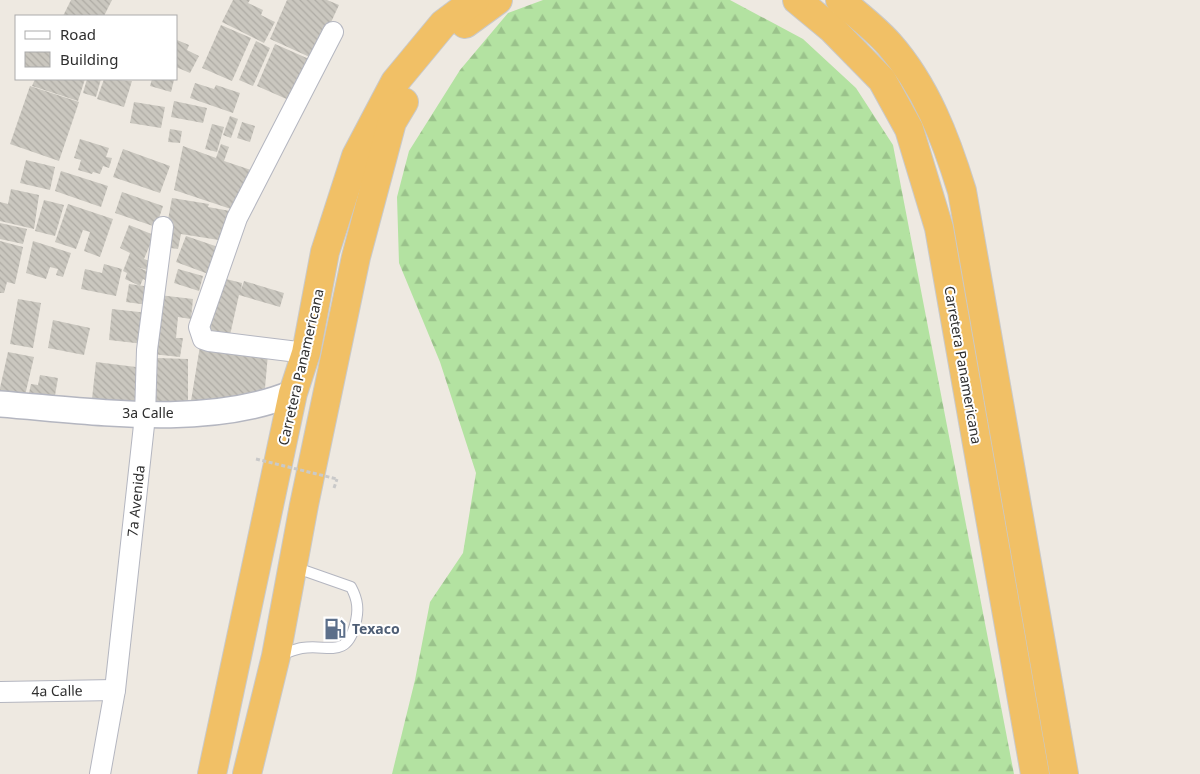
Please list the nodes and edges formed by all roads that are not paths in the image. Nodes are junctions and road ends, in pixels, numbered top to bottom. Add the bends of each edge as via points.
1 (475, 0) edge
2 (498, 0) edge
3 (797, 0) edge
4 (840, 0) edge
5 (333, 32) dead end
6 (163, 227) dead end
7 (306, 353) junction
8 (293, 393) junction
9 (0, 404) edge
10 (145, 416) junction
11 (292, 567) junction
12 (276, 656) junction
13 (114, 690) junction
14 (0, 692) edge
15 (100, 774) edge
16 (212, 774) edge
17 (247, 774) edge
18 (1035, 774) edge
19 (1064, 774) edge

1 - 7 highway, Carretera Panamericana via 443,24 395,82 356,156 325,252
2 - 11 highway, Carretera Panamericana via 471,18 425,65 392,122 356,257
3 - 18 highway, Carretera Panamericana via 832,29 882,80 908,129 937,219
4 - 19 highway via 889,43 924,94 948,143 962,191
5 - 7 street via 237,218 199,327 203,339
6 - 10 street, 7a Avenida via 147,350
7 - 8 highway, Carretera Panamericana
8 - 10 street, 3a Calle via 267,404 240,409
8 - 16 highway, Carretera Panamericana
9 - 10 street, 3a Calle
10 - 13 street, 7a Avenida
11 - 12 highway, Carretera Panamericana
11 - 12 lane via 351,587 357,598 358,615 352,638 340,648 302,648
12 - 17 highway, Carretera Panamericana
13 - 14 street, 4a Calle
13 - 15 street, 7a Avenida

